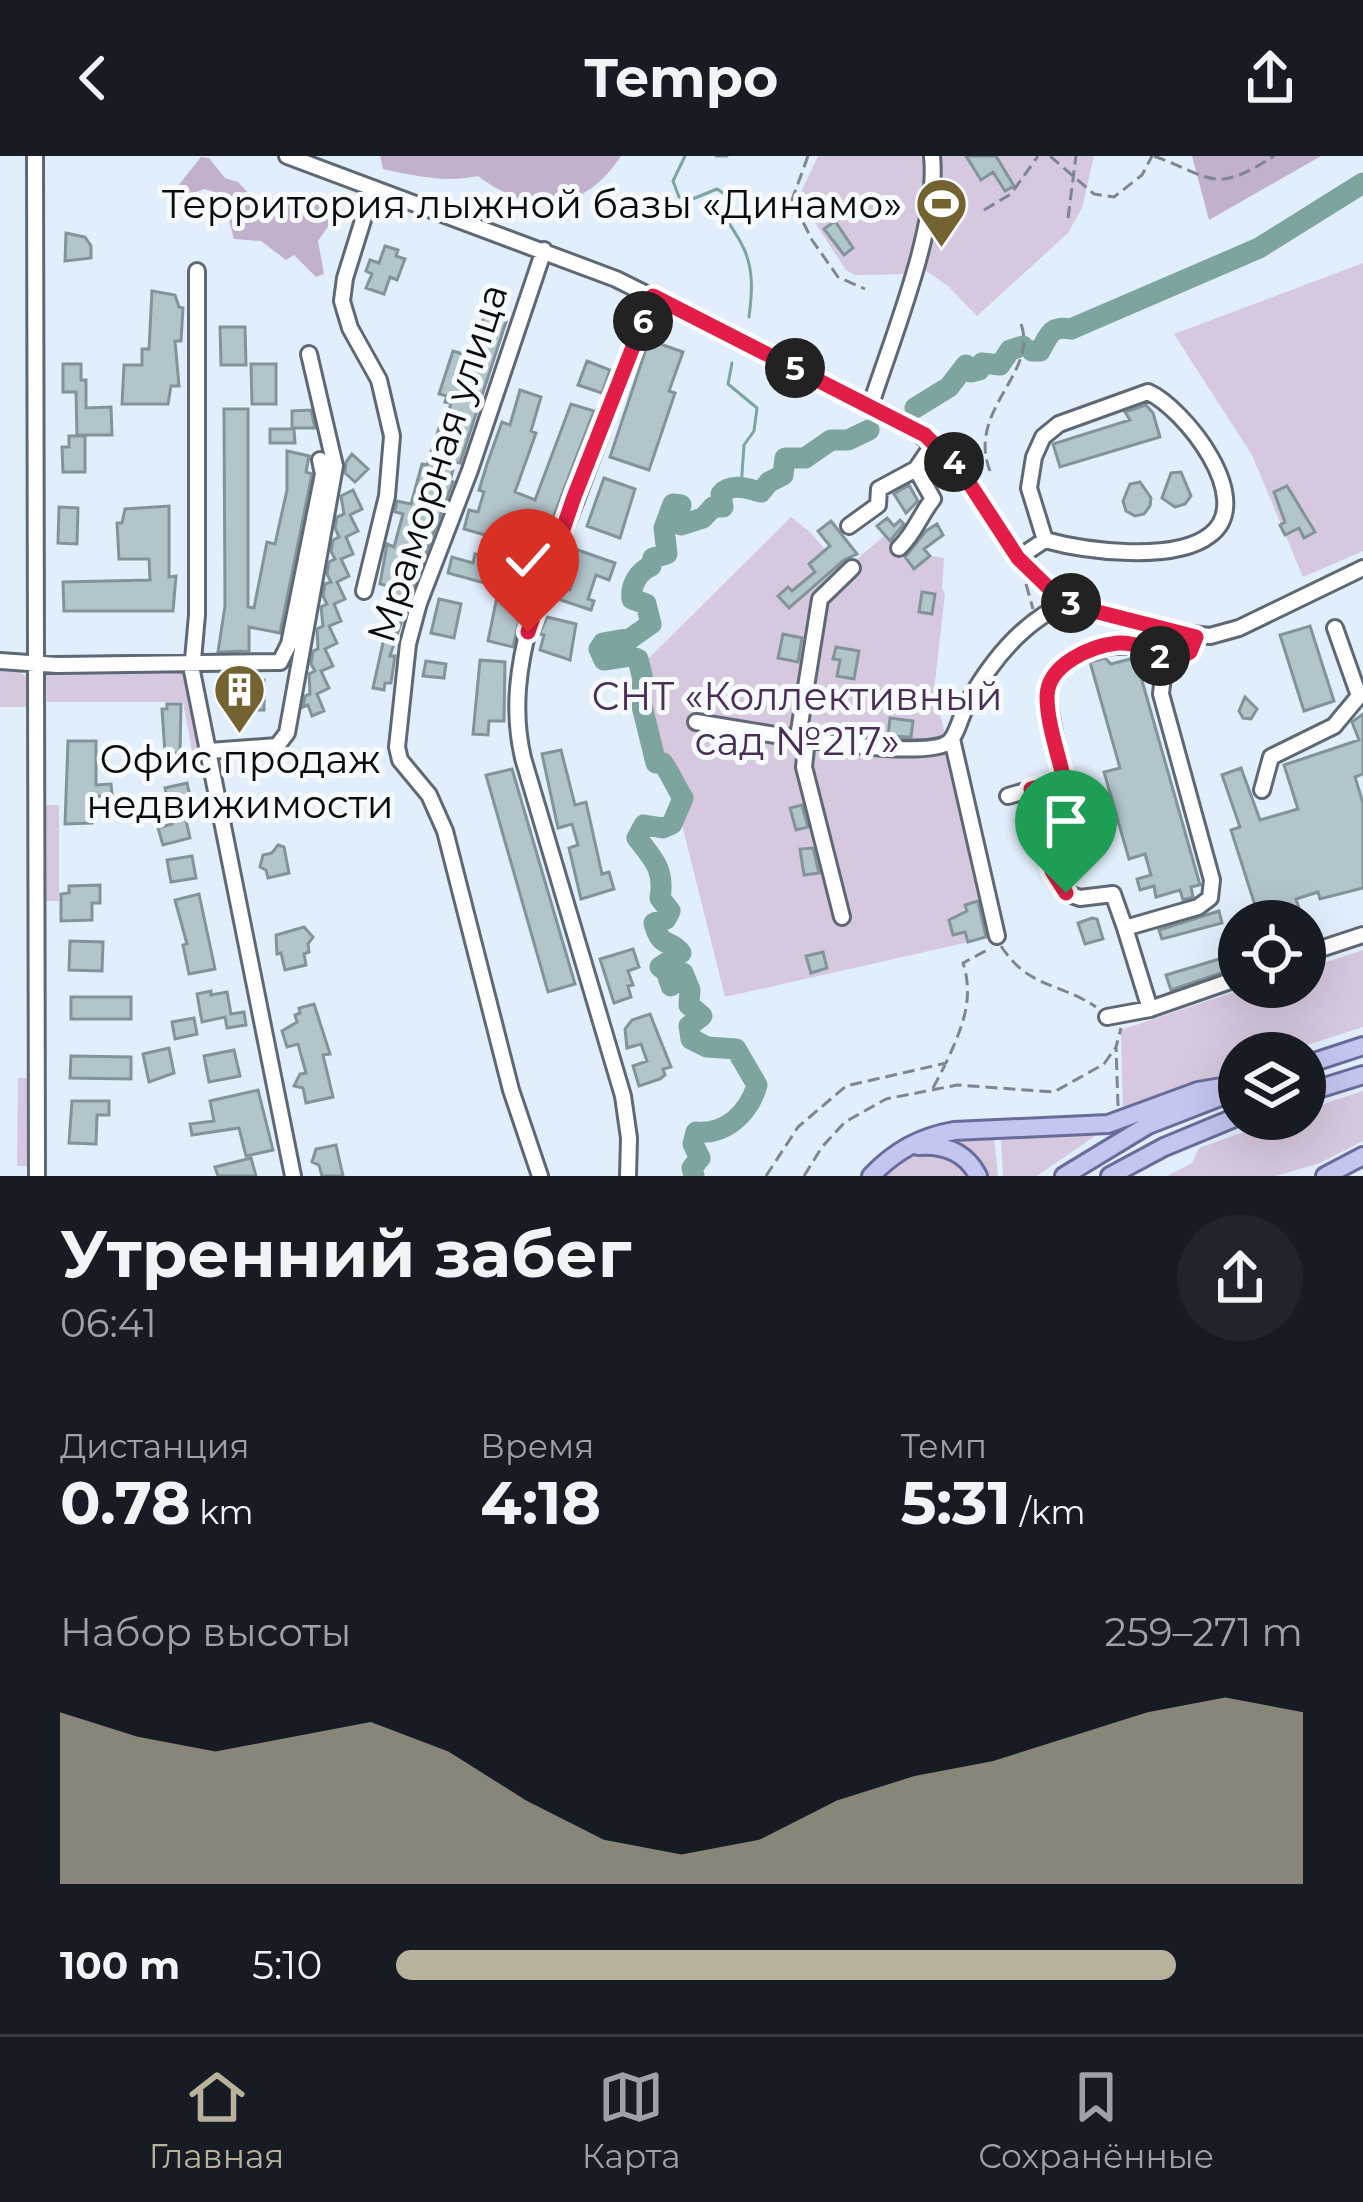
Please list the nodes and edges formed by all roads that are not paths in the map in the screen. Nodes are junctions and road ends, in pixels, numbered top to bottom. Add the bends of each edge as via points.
1 (35, 156) edge
2 (287, 156) edge
3 (932, 156) edge
4 (373, 188) junction
5 (544, 250) junction
6 (196, 271) dead end
7 (653, 296) junction
8 (309, 354) dead end
9 (871, 404) junction
10 (934, 443) junction
11 (320, 460) dead end
12 (916, 470) junction
13 (849, 526) dead end
14 (1045, 540) junction
15 (899, 548) dead end
16 (1018, 558) junction
17 (852, 568) dead end
18 (1361, 572) edge
19 (364, 591) dead end
20 (1068, 602) junction
21 (1335, 628) dead end
22 (1196, 637) junction
23 (191, 661) junction
24 (0, 662) edge
25 (37, 665) junction
26 (1164, 665) junction
27 (1361, 696) edge
28 (697, 722) dead end
29 (803, 738) junction
30 (952, 739) junction
31 (209, 752) junction
32 (1031, 789) junction
33 (1262, 790) dead end
34 (1008, 796) dead end
35 (842, 917) dead end
36 (1125, 928) junction
37 (1363, 934) edge
38 (997, 937) road end
39 (1326, 947) edge
40 (1218, 985) edge
41 (1150, 1010) junction
42 (1107, 1018) road end
43 (1363, 1044) edge
44 (1326, 1058) edge
45 (1363, 1075) edge
46 (1326, 1086) edge
47 (1218, 1089) edge
48 (1218, 1096) edge
49 (1218, 1125) edge
50 (895, 1154) junction
51 (1363, 1156) edge
52 (1330, 1173) edge
53 (37, 1176) edge
54 (293, 1176) edge
55 (540, 1176) edge
56 (628, 1176) edge
57 (871, 1176) edge
58 (978, 1176) edge
59 (1064, 1176) edge
60 (1110, 1176) edge
61 (1309, 1176) edge

1 - 25 street
2 - 4 street
3 - 9 street via 917,259
4 - 5 street
4 - 19 street via 342,301 379,380 392,436
5 - 7 street
5 - 55 street, Мраморная улица via 412,623 397,746 445,831
6 - 23 street
7 - 9 street
7 - 56 street via 531,620 516,713 623,1096
8 - 31 street via 334,466 287,733 277,746
9 - 10 street
10 - 12 street
10 - 16 street
11 - 23 street via 286,655 269,664
12 - 13 street via 879,489 878,505
12 - 15 street via 933,499
14 - 14 street via 1029,488 1037,448 1052,428 1148,392 1204,441 1224,511 1206,538 1113,553
14 - 16 street
16 - 20 street
17 - 29 street via 820,599
18 - 22 street via 1239,628
20 - 22 street
20 - 30 street via 1036,618 975,692
21 - 27 street
22 - 26 street via 1190,652
23 - 25 street
23 - 31 street
24 - 25 street
25 - 53 street
26 - 32 street via 1155,650 1124,643 1066,663 1047,695 1064,780
26 - 36 street via 1161,694 1212,892 1198,907
27 - 33 street via 1334,727 1271,757
28 - 29 street
29 - 30 street via 917,751
29 - 35 street
30 - 38 street
31 - 54 street
32 - 34 street
32 - 36 street via 1057,883 1073,897 1112,894
36 - 41 street
37 - 39 street
40 - 41 street
41 - 42 street
43 - 44 main road
45 - 46 main road
47 - 50 main road via 1108,1124 942,1133
48 - 59 main road via 1148,1125
49 - 60 main road
50 - 57 main road
50 - 58 main road via 944,1148
51 - 52 main road
52 - 61 main road

